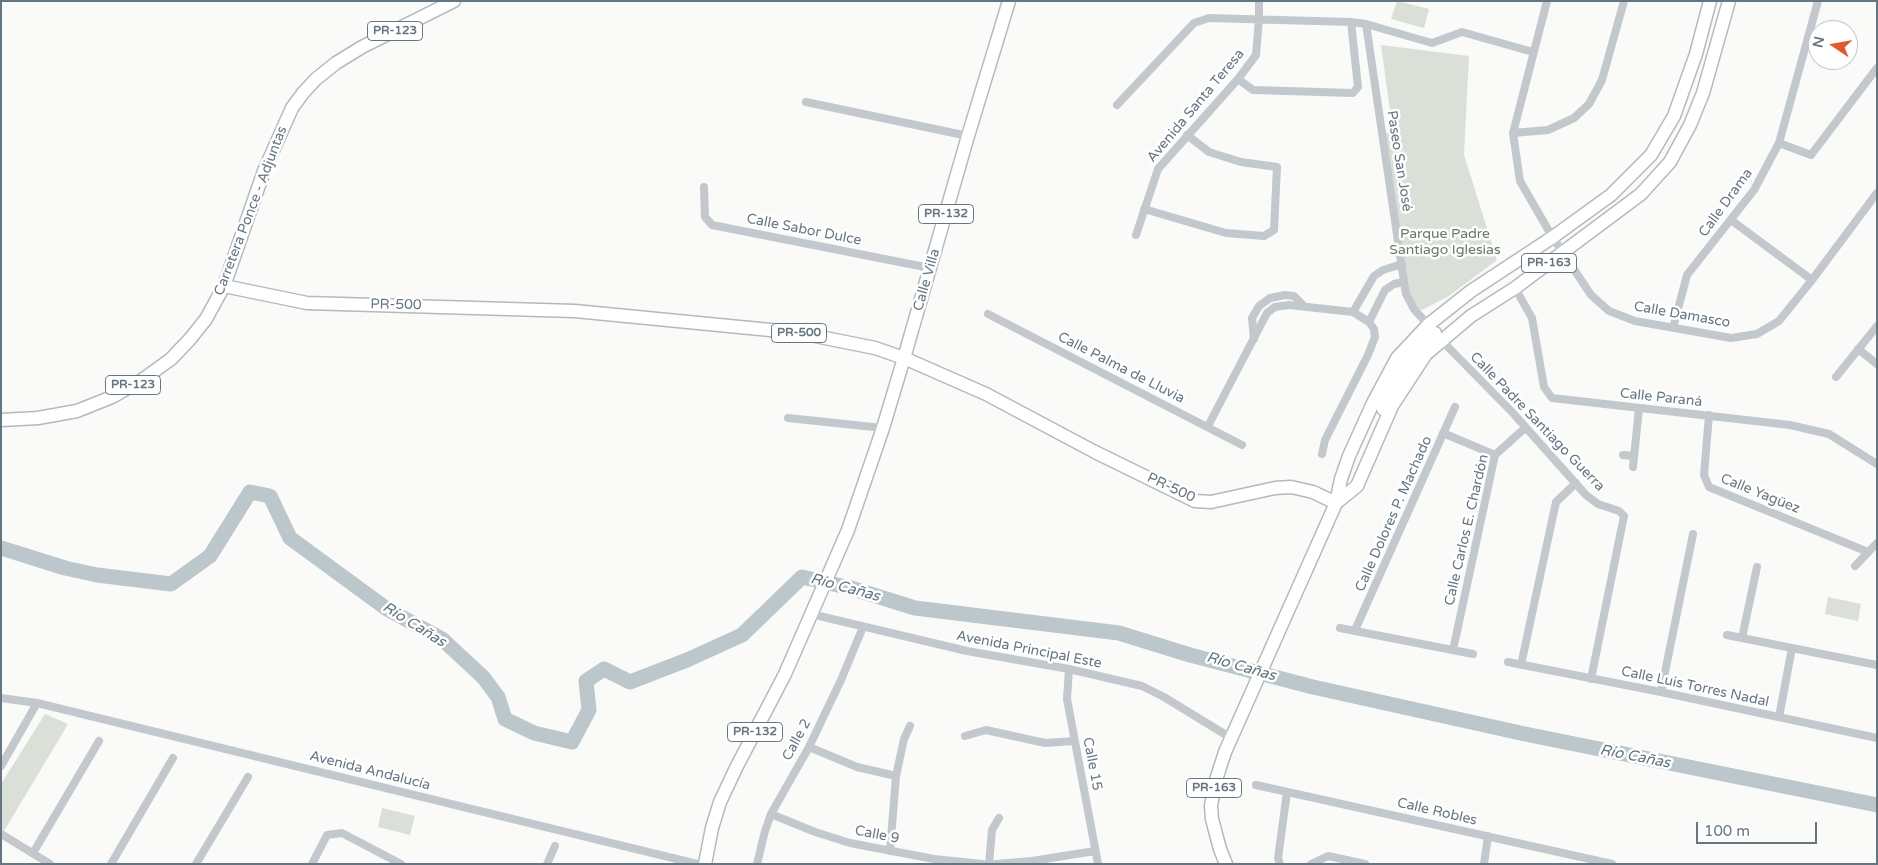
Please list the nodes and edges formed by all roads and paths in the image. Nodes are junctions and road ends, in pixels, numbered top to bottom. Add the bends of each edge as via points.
1 (454, 1) edge
2 (1009, 1) edge
3 (1258, 1) edge
4 (1547, 1) edge
5 (1624, 1) edge
6 (1710, 1) edge
7 (1729, 1) edge
8 (1818, 1) edge
9 (1260, 19) junction
10 (1351, 22) junction
11 (1366, 24) junction
12 (1533, 52) junction
13 (1877, 68) edge
14 (1238, 79) junction
15 (806, 102) dead end
16 (1118, 105) dead end
17 (1514, 133) junction
18 (1187, 135) junction
19 (968, 136) junction
20 (1779, 143) junction
21 (704, 188) dead end
22 (1877, 193) edge
23 (1144, 209) junction
24 (1732, 220) junction
25 (1136, 235) dead end
26 (1553, 237) junction
27 (1563, 253) junction
28 (1402, 264) junction
29 (930, 268) junction
30 (1812, 280) junction
31 (1404, 282) junction
32 (224, 286) junction
33 (1515, 288) junction
34 (1304, 306) junction
35 (1353, 312) junction
36 (988, 314) dead end
37 (1369, 322) junction
38 (1877, 326) edge
39 (1673, 328) junction
40 (1434, 332) junction
41 (1254, 339) junction
42 (1858, 349) junction
43 (904, 358) junction
44 (1877, 364) edge
45 (1836, 377) dead end
46 (1455, 407) dead end
47 (1639, 408) junction
48 (1708, 415) junction
49 (788, 418) dead end
50 (1, 420) edge
51 (1208, 426) junction
52 (883, 428) junction
53 (1525, 428) junction
54 (1443, 432) junction
55 (1242, 444) dead end
56 (1322, 454) dead end
57 (1495, 455) junction
58 (1623, 455) dead end
59 (1634, 456) junction
60 (1877, 464) edge
61 (1633, 467) dead end
62 (1576, 483) junction
63 (1336, 503) junction
64 (1693, 534) dead end
65 (1877, 543) edge
66 (1868, 552) junction
67 (1855, 566) dead end
68 (1757, 567) dead end
69 (814, 609) junction
70 (863, 627) junction
71 (1340, 628) dead end
72 (1355, 630) junction
73 (1727, 635) dead end
74 (1742, 638) junction
75 (1792, 648) junction
76 (1453, 650) junction
77 (1473, 654) dead end
78 (1508, 662) dead end
79 (1521, 665) junction
80 (1877, 666) edge
81 (1069, 669) junction
82 (1591, 678) junction
83 (1660, 692) junction
84 (1, 698) edge
85 (37, 704) junction
86 (1779, 717) junction
87 (910, 726) dead end
88 (965, 736) dead end
89 (1231, 738) junction
90 (1877, 738) edge
91 (99, 741) dead end
92 (1074, 741) junction
93 (809, 747) junction
94 (173, 758) dead end
95 (1, 766) edge
96 (896, 776) junction
97 (248, 777) dead end
98 (1256, 785) dead end
99 (1287, 792) junction
100 (772, 814) junction
101 (999, 818) dead end
102 (1, 834) edge
103 (1488, 836) junction
104 (556, 846) dead end
105 (890, 850) junction
106 (1095, 851) junction
107 (33, 853) junction
108 (50, 864) edge
109 (111, 864) edge
110 (196, 864) edge
111 (312, 864) edge
112 (401, 864) edge
113 (547, 864) edge
114 (697, 864) edge
115 (705, 864) edge
116 (757, 864) edge
117 (982, 864) edge
118 (989, 864) edge
119 (996, 864) edge
120 (1098, 864) edge
121 (1226, 864) edge
122 (1280, 864) edge
123 (1311, 864) edge
124 (1365, 864) edge
125 (1484, 864) edge
126 (1612, 864) edge

1 - 32 main road, Carretera Ponce - Adjuntas / PR-123 via 336,63 316,79 292,108 264,170
2 - 19 main road, Calle Villa / PR-132
3 - 9 street, Avenida Santa Teresa
4 - 12 street, Calle Damasco
5 - 17 street via 1602,80 1589,104 1574,118 1548,130
6 - 26 main road, PR-163 via 1674,116 1651,155 1611,195
7 - 27 main road, PR-163 via 1703,93 1670,162 1641,194
8 - 20 street, Calle Drama
9 - 10 street
9 - 14 street, Avenida Santa Teresa via 1256,55
9 - 16 street via 1209,18 1194,23
10 - 11 street
10 - 14 street via 1358,87 1354,93 1253,90
11 - 12 street via 1432,43 1462,32
11 - 28 street, Paseo San José
12 - 17 street, Calle Damasco
13 - 20 street via 1811,155
14 - 18 street, Avenida Santa Teresa
15 - 19 street
17 - 26 street, Calle Damasco via 1520,182
18 - 23 street, Avenida Santa Teresa via 1158,168
18 - 23 street via 1209,152 1241,162 1277,167 1274,230 1264,236 1226,232
19 - 29 main road, Calle Villa / PR-132
20 - 24 street, Calle Drama via 1754,190
21 - 29 street, Calle Sabor Dulce via 705,217 712,225
22 - 30 street, Calle Damasco
23 - 25 street, Avenida Santa Teresa
24 - 30 street
24 - 39 street, Calle Drama via 1687,274
26 - 27 street, Calle Damasco
26 - 40 main road, PR-163 via 1489,280
27 - 33 main road, PR-163
27 - 39 street, Calle Damasco via 1591,295 1609,311 1635,322
28 - 31 street, Paseo San José
28 - 35 street via 1374,276
29 - 43 main road, Calle Villa / PR-132
30 - 39 street, Calle Damasco via 1779,321 1757,334 1731,338
31 - 37 street via 1385,290
31 - 40 street, Paseo San José via 1414,309
32 - 43 main road, PR-500 / PR-500 via 307,303 575,311 801,333 875,348
32 - 50 main road, Carretera Ponce - Adjuntas / PR-123 via 206,319 190,339 171,359 142,380 77,410 38,418
33 - 40 main road, PR-163 via 1472,316
33 - 47 street, Calle Paraná via 1532,318 1544,387 1552,398
34 - 35 street
34 - 41 street via 1275,307 1267,314
34 - 41 street via 1294,296 1270,298 1259,306 1252,318
35 - 37 street
36 - 51 street, Calle Palma de Lluvia
37 - 56 street via 1374,328 1374,337 1368,355 1325,440
38 - 42 street
40 - 53 street, Calle Padre Santiago Guerra
40 - 63 main road, PR-163 via 1408,363 1392,390 1383,411 1377,441 1357,486
40 - 63 main road, PR-163 via 1396,358 1349,456
41 - 51 street
42 - 44 street
42 - 45 street
43 - 52 main road, Calle Villa / PR-132
43 - 63 main road, PR-500 / PR-500 via 986,394 1194,501 1211,502 1259,490 1291,487 1313,492
46 - 54 street, Calle Dolores P. Machado
47 - 48 street, Calle Paraná
47 - 59 street
48 - 60 street, Calle Paraná via 1790,425 1829,434
48 - 66 street, Calle Yagüez via 1704,475 1709,487
49 - 52 street
51 - 55 street, Calle Palma de Lluvia
52 - 69 main road, Calle Villa / PR-132 via 848,530
53 - 57 street, Calle Carlos E. Chardón
53 - 62 street, Calle Padre Santiago Guerra
54 - 57 street
54 - 72 street, Calle Dolores P. Machado
57 - 76 street, Calle Carlos E. Chardón
58 - 59 street
59 - 61 street
62 - 79 street via 1556,502
62 - 82 street, Calle Padre Santiago Guerra via 1598,504 1624,516
63 - 89 main road, PR-163
64 - 83 street
65 - 66 street
66 - 67 street
68 - 74 street
69 - 70 street, Avenida Principal Este
69 - 115 main road, PR-132 via 720,802
70 - 81 street, Avenida Principal Este via 967,652
70 - 93 street, Calle 2 via 842,680
71 - 72 street
72 - 76 street
73 - 74 street
74 - 75 street
75 - 80 street
75 - 86 street
76 - 77 street
78 - 79 street, Calle Luis Torres Nadal
79 - 82 street, Calle Luis Torres Nadal
81 - 89 street, Avenida Principal Este via 1142,686
81 - 92 street, Calle 15 via 1067,699
82 - 83 street, Calle Luis Torres Nadal
83 - 86 street, Calle Luis Torres Nadal
84 - 85 street, Avenida Andalucía
85 - 95 street
85 - 114 street, Avenida Andalucía
86 - 90 street, Calle Luis Torres Nadal
87 - 96 street
88 - 92 street via 986,730 1045,743
89 - 121 main road, PR-163 via 1218,772 1211,806 1215,834
91 - 107 street
92 - 106 street, Calle 15
93 - 96 street via 857,767
93 - 100 street, Calle 2
94 - 109 street
96 - 105 street
97 - 110 street
98 - 99 street, Calle Robles
99 - 103 street, Calle Robles
99 - 122 street via 1278,858
100 - 105 street, Calle 9 via 850,844
100 - 116 street, Calle 2
101 - 118 street via 992,830
102 - 107 street
103 - 125 street
103 - 126 street, Calle Robles
104 - 113 street
105 - 117 street, Calle 9
106 - 119 street
106 - 120 street, Calle 15
107 - 108 street
111 - 112 street via 327,835 342,834
123 - 124 street via 1328,856

